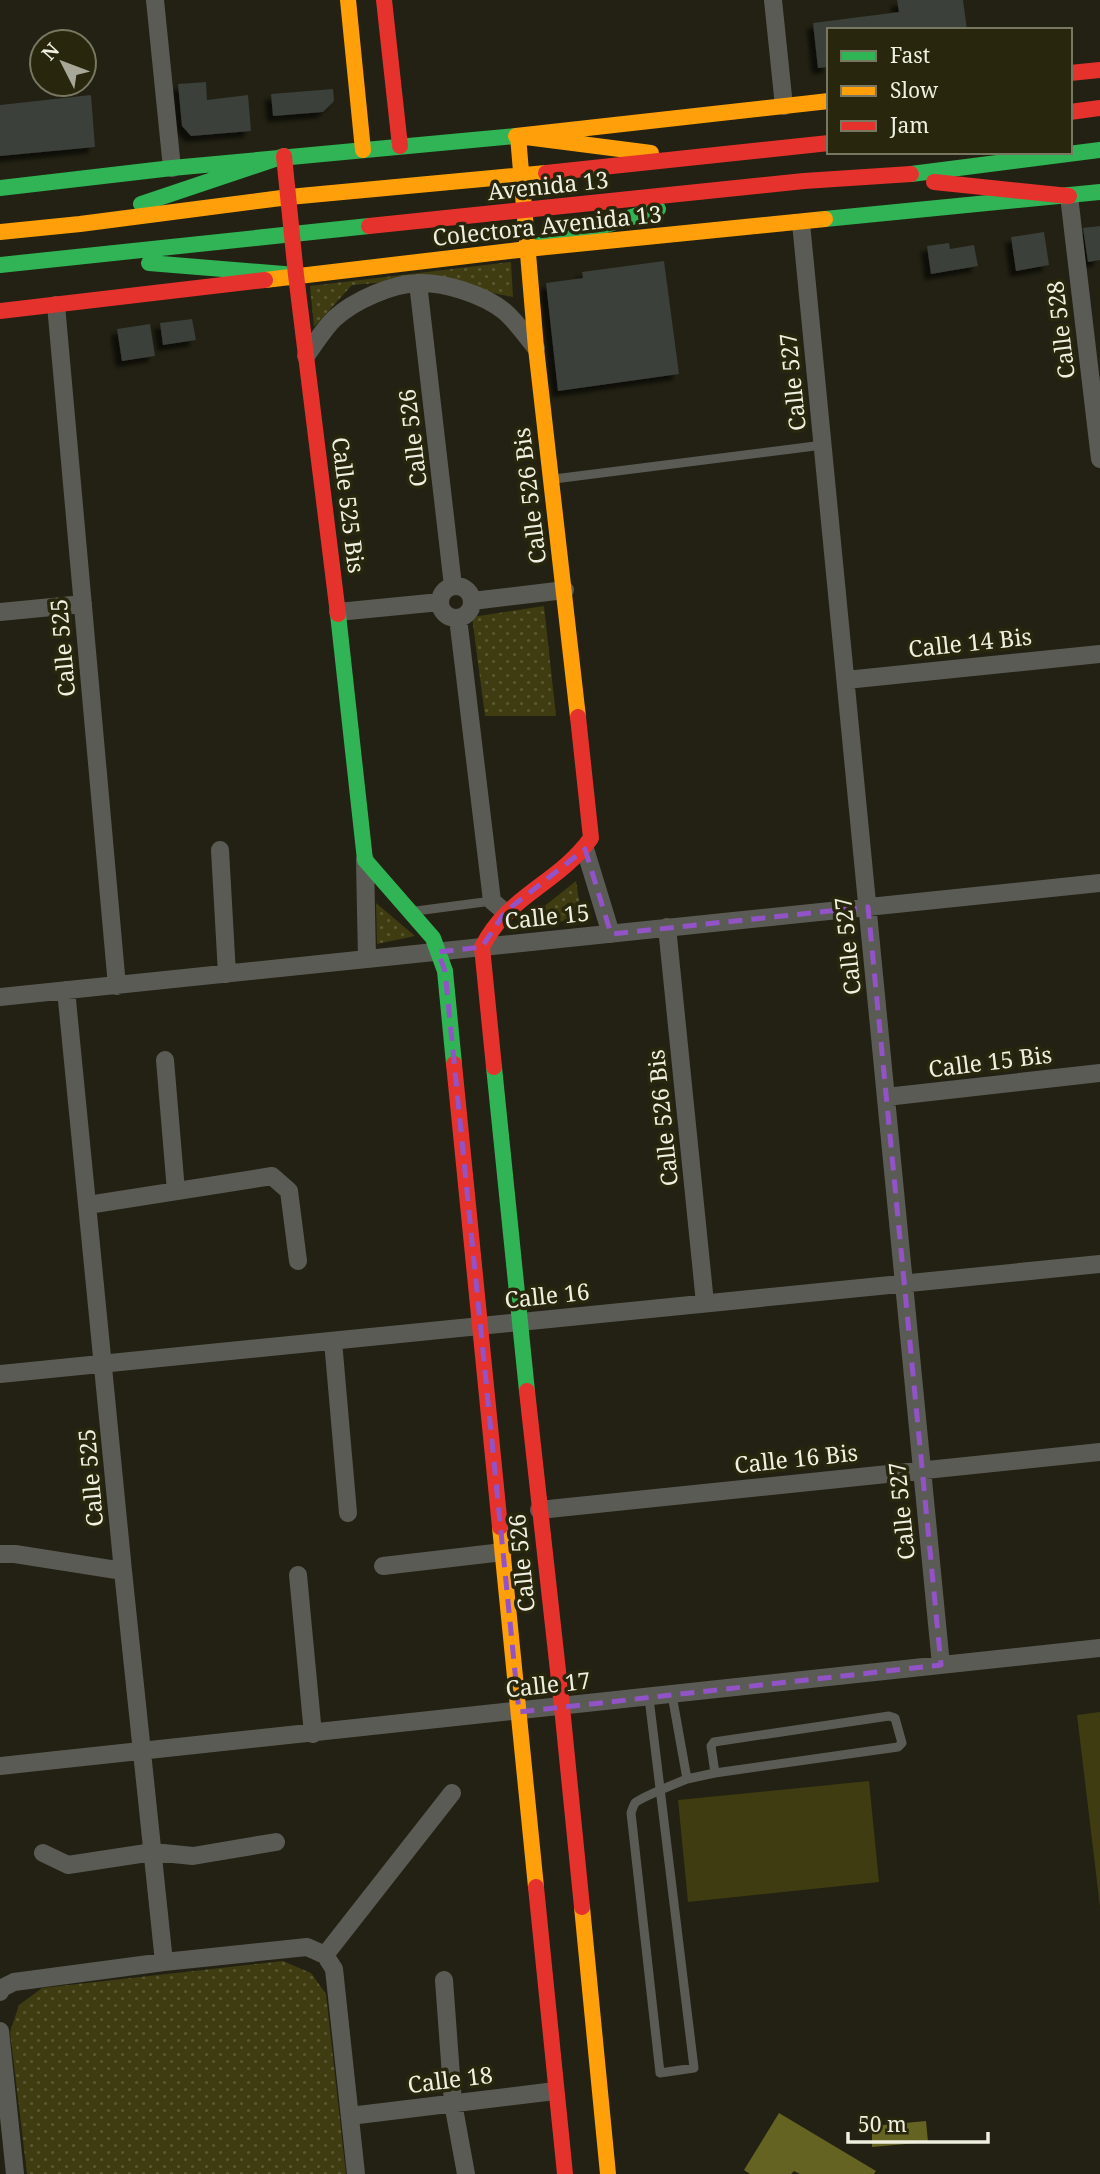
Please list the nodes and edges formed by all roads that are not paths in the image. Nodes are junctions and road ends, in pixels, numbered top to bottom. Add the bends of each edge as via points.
1 (155, 0) edge
2 (348, 0) edge
3 (384, 0) edge
4 (773, 0) edge
5 (1100, 69) edge
6 (1072, 73) edge
7 (827, 101) edge
8 (784, 106) junction
9 (1100, 108) edge
10 (1072, 112) edge
11 (518, 136) junction
12 (827, 143) edge
13 (400, 146) junction
14 (363, 150) junction
15 (1100, 150) edge
16 (1068, 154) edge
17 (1072, 154) edge
18 (284, 156) junction
19 (699, 159) junction
20 (172, 168) junction
21 (522, 176) junction
22 (886, 177) junction
23 (0, 188) edge
24 (718, 190) junction
25 (1100, 192) edge
26 (1069, 196) junction
27 (289, 197) junction
28 (524, 210) junction
29 (801, 223) junction
30 (80, 224) junction
31 (0, 232) edge
32 (292, 234) junction
33 (527, 249) junction
34 (84, 257) junction
35 (0, 265) edge
36 (296, 275) junction
37 (418, 283) junction
38 (56, 305) junction
39 (0, 311) edge
40 (536, 348) junction
41 (306, 356) junction
42 (823, 445) junction
43 (1100, 459) edge
44 (552, 479) junction
45 (453, 586) junction
46 (565, 590) junction
47 (472, 601) junction
48 (440, 602) junction
49 (83, 604) junction
50 (0, 612) edge
51 (338, 612) junction
52 (458, 618) junction
53 (1100, 654) edge
54 (846, 680) junction
55 (585, 849) junction
56 (220, 850) dead end
57 (365, 860) junction
58 (1100, 883) edge
59 (498, 907) junction
60 (868, 907) junction
61 (410, 912) junction
62 (667, 927) junction
63 (611, 934) junction
64 (482, 947) junction
65 (438, 952) junction
66 (367, 959) junction
67 (227, 974) junction
68 (117, 986) junction
69 (66, 990) junction
70 (0, 997) edge
71 (165, 1060) dead end
72 (1100, 1073) edge
73 (886, 1097) junction
74 (176, 1191) junction
75 (88, 1205) junction
76 (298, 1261) dead end
77 (1100, 1264) edge
78 (904, 1284) junction
79 (705, 1303) junction
80 (519, 1322) junction
81 (480, 1326) junction
82 (333, 1341) junction
83 (104, 1364) junction
84 (0, 1374) edge
85 (1100, 1452) edge
86 (922, 1469) junction
87 (539, 1510) junction
88 (348, 1513) dead end
89 (503, 1552) junction
90 (0, 1554) edge
91 (383, 1566) dead end
92 (123, 1571) junction
93 (298, 1575) dead end
94 (1100, 1648) edge
95 (941, 1665) junction
96 (672, 1695) junction
97 (649, 1698) junction
98 (562, 1707) junction
99 (519, 1712) junction
100 (313, 1734) junction
101 (143, 1751) junction
102 (0, 1766) edge
103 (715, 1773) junction
104 (687, 1779) junction
105 (453, 1793) dead end
106 (659, 1793) junction
107 (276, 1842) dead end
108 (153, 1852) junction
109 (43, 1853) dead end
110 (325, 1955) junction
111 (164, 1962) junction
112 (444, 1980) dead end
113 (1, 1989) edge
114 (0, 2031) edge
115 (555, 2091) junction
116 (453, 2104) junction
117 (350, 2116) junction
118 (6, 2152) edge
119 (15, 2174) edge
120 (356, 2174) edge
121 (466, 2174) edge
122 (565, 2174) edge
123 (608, 2174) edge

1 - 20 street
2 - 14 main road
3 - 13 main road
4 - 8 street
5 - 6 main road
7 - 8 main road
8 - 11 main road
9 - 10 main road
11 - 13 main road
11 - 19 main road
11 - 21 main road, Calle 526 Bis
12 - 19 main road, Avenida 13
13 - 14 main road
14 - 18 main road
15 - 17 main road, Avenida 13
16 - 22 main road, Avenida 13
18 - 20 main road
18 - 27 main road, Calle 525 Bis
18 - 30 main road
19 - 21 main road, Avenida 13
20 - 23 main road
21 - 27 main road, Avenida 13
21 - 28 main road, Calle 526 Bis
22 - 24 main road, Avenida 13
22 - 26 main road
24 - 28 main road, Avenida 13
24 - 33 main road
25 - 26 main road, Colectora Avenida 13
26 - 29 main road, Colectora Avenida 13
26 - 43 street, Calle 528
27 - 30 main road, Avenida 13
27 - 32 main road, Calle 525 Bis
28 - 32 main road, Avenida 13
28 - 33 main road, Calle 526 Bis
29 - 33 main road, Colectora Avenida 13
29 - 42 street, Calle 527
30 - 31 main road, Avenida 13
32 - 34 main road, Avenida 13
32 - 36 main road, Calle 525 Bis
33 - 36 main road, Colectora Avenida 13
33 - 40 main road, Calle 526 Bis
34 - 35 main road, Avenida 13
34 - 36 main road
36 - 38 main road, Colectora Avenida 13
36 - 41 main road, Calle 525 Bis
37 - 40 street via 465,290 491,302 506,312
37 - 41 street via 373,293 356,303 334,319
37 - 45 street, Calle 526
38 - 39 main road, Colectora Avenida 13
38 - 49 street, Calle 525
40 - 44 main road, Calle 526 Bis
41 - 51 main road, Calle 525 Bis
42 - 44 lane
42 - 54 street, Calle 527
44 - 46 main road, Calle 526 Bis
45 - 47 street via 468,591
45 - 48 street
46 - 47 street
46 - 55 main road, Calle 526 Bis via 591,828
47 - 52 street via 470,610
48 - 51 street
48 - 52 street via 444,612
49 - 50 street
49 - 68 street, Calle 525
51 - 57 main road, Calle 525 Bis
52 - 59 street
53 - 54 street, Calle 14 Bis
54 - 60 street, Calle 527
55 - 59 main road via 566,868
55 - 63 street, Calle 526 Bis
56 - 67 street
57 - 61 main road
57 - 66 street, Calle 525 Bis
58 - 60 street, Calle 15
59 - 61 lane
59 - 64 main road
60 - 62 street, Calle 15
60 - 73 street, Calle 527
61 - 65 main road via 433,938
62 - 63 street, Calle 15
62 - 79 street, Calle 526 Bis
63 - 64 street, Calle 15
64 - 65 street, Calle 15
64 - 80 main road, Calle 526
65 - 66 street, Calle 15
65 - 81 main road, Calle 526 via 445,971
66 - 67 street, Calle 15
67 - 68 street, Calle 15
68 - 69 street, Calle 15
69 - 70 street, Calle 15
69 - 75 street, Calle 525
71 - 74 street
72 - 73 street, Calle 15 Bis
73 - 78 street, Calle 527
74 - 75 street
74 - 76 street via 272,1176 289,1191
75 - 83 street, Calle 525
77 - 78 street, Calle 16
78 - 79 street, Calle 16
78 - 86 street, Calle 527
79 - 80 street, Calle 16
80 - 81 street, Calle 16
80 - 87 main road, Calle 526
81 - 82 street, Calle 16
81 - 89 main road, Calle 526
82 - 83 street, Calle 16
82 - 88 street
83 - 84 street, Calle 16
83 - 92 street, Calle 525
85 - 86 street, Calle 16 Bis
86 - 87 street, Calle 16 Bis
86 - 95 street, Calle 527
87 - 98 main road, Calle 526
89 - 91 street
89 - 99 main road, Calle 526
90 - 92 street
92 - 101 street, Calle 525
93 - 100 street
94 - 95 street, Calle 17
95 - 96 street, Calle 17
96 - 97 street, Calle 17
96 - 104 lane
97 - 98 street, Calle 17
97 - 106 lane
98 - 99 street, Calle 17
98 - 123 main road, Calle 526
99 - 100 street, Calle 17
99 - 115 main road, Calle 526
100 - 101 street, Calle 17
101 - 102 street, Calle 17
101 - 108 street, Calle 525
103 - 103 lane via 898,1747 902,1743 895,1718 889,1716 715,1742
103 - 104 lane
104 - 106 lane
105 - 110 street
106 - 106 lane via 694,2068 660,2073 631,1814 634,1804
107 - 108 street via 193,1856
108 - 109 street via 68,1864
108 - 111 street, Calle 525
110 - 111 street via 307,1947
110 - 117 street via 334,1969
111 - 113 street via 14,1982
112 - 116 street
114 - 118 street
115 - 116 street, Calle 18
115 - 122 main road, Calle 526
116 - 117 street, Calle 18
116 - 121 street
117 - 120 street
118 - 119 street

